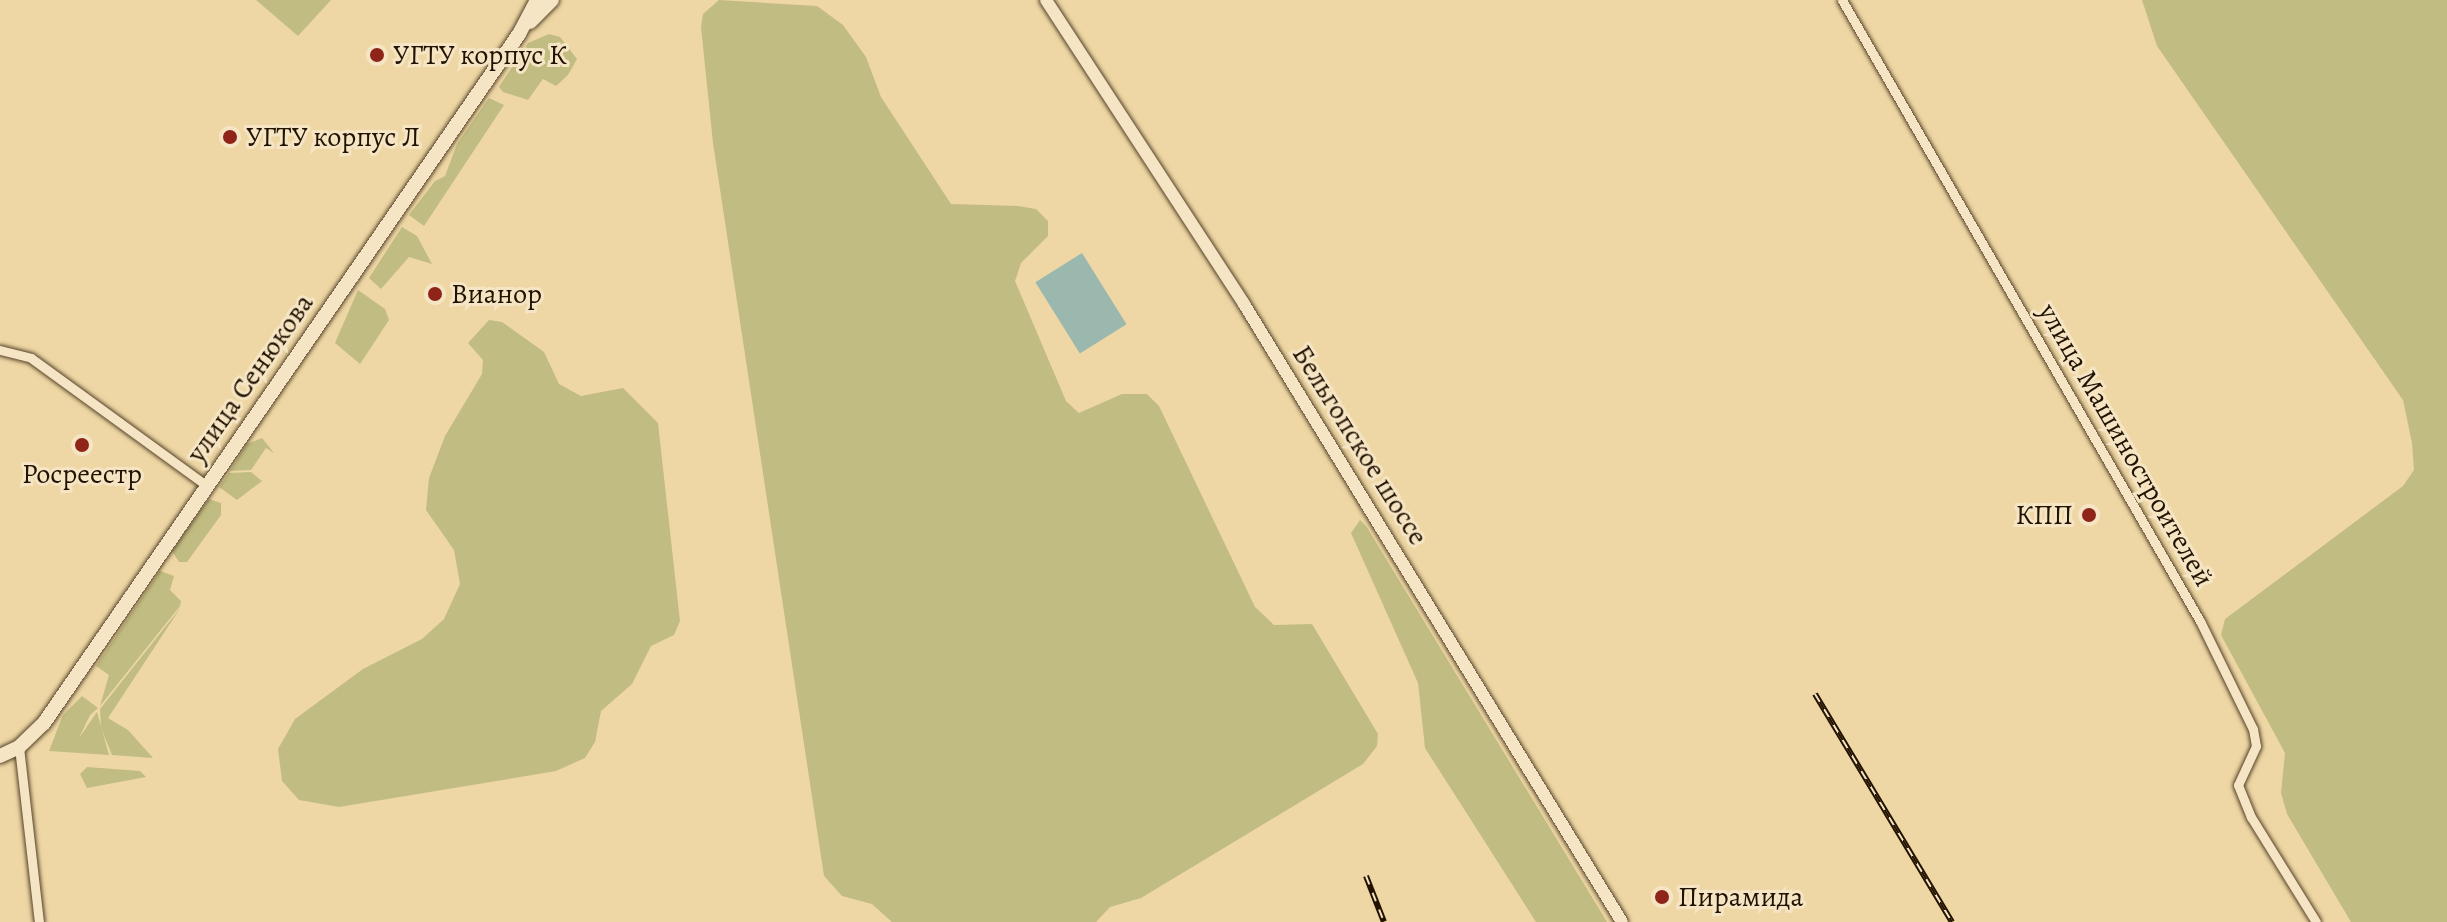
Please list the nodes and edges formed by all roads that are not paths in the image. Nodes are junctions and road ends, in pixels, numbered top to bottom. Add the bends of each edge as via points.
1 (537, 0) edge
2 (552, 0) edge
3 (1046, 0) edge
4 (1842, 0) edge
5 (519, 34) junction
6 (0, 350) edge
7 (207, 486) junction
8 (19, 747) junction
9 (0, 756) edge
10 (39, 922) edge
11 (1622, 922) edge
12 (2316, 922) edge

1 - 5 main road, улица Сенюкова
2 - 5 main road, улица Сенюкова
3 - 11 street, Бельгопское шоссе via 1244,304
4 - 12 street, улица Машиностроителей via 2200,621 2253,729 2256,746 2238,785 2251,817
5 - 7 main road, улица Сенюкова
6 - 7 street via 31,358
7 - 8 main road, улица Сенюкова via 44,723
8 - 9 main road
8 - 10 street

